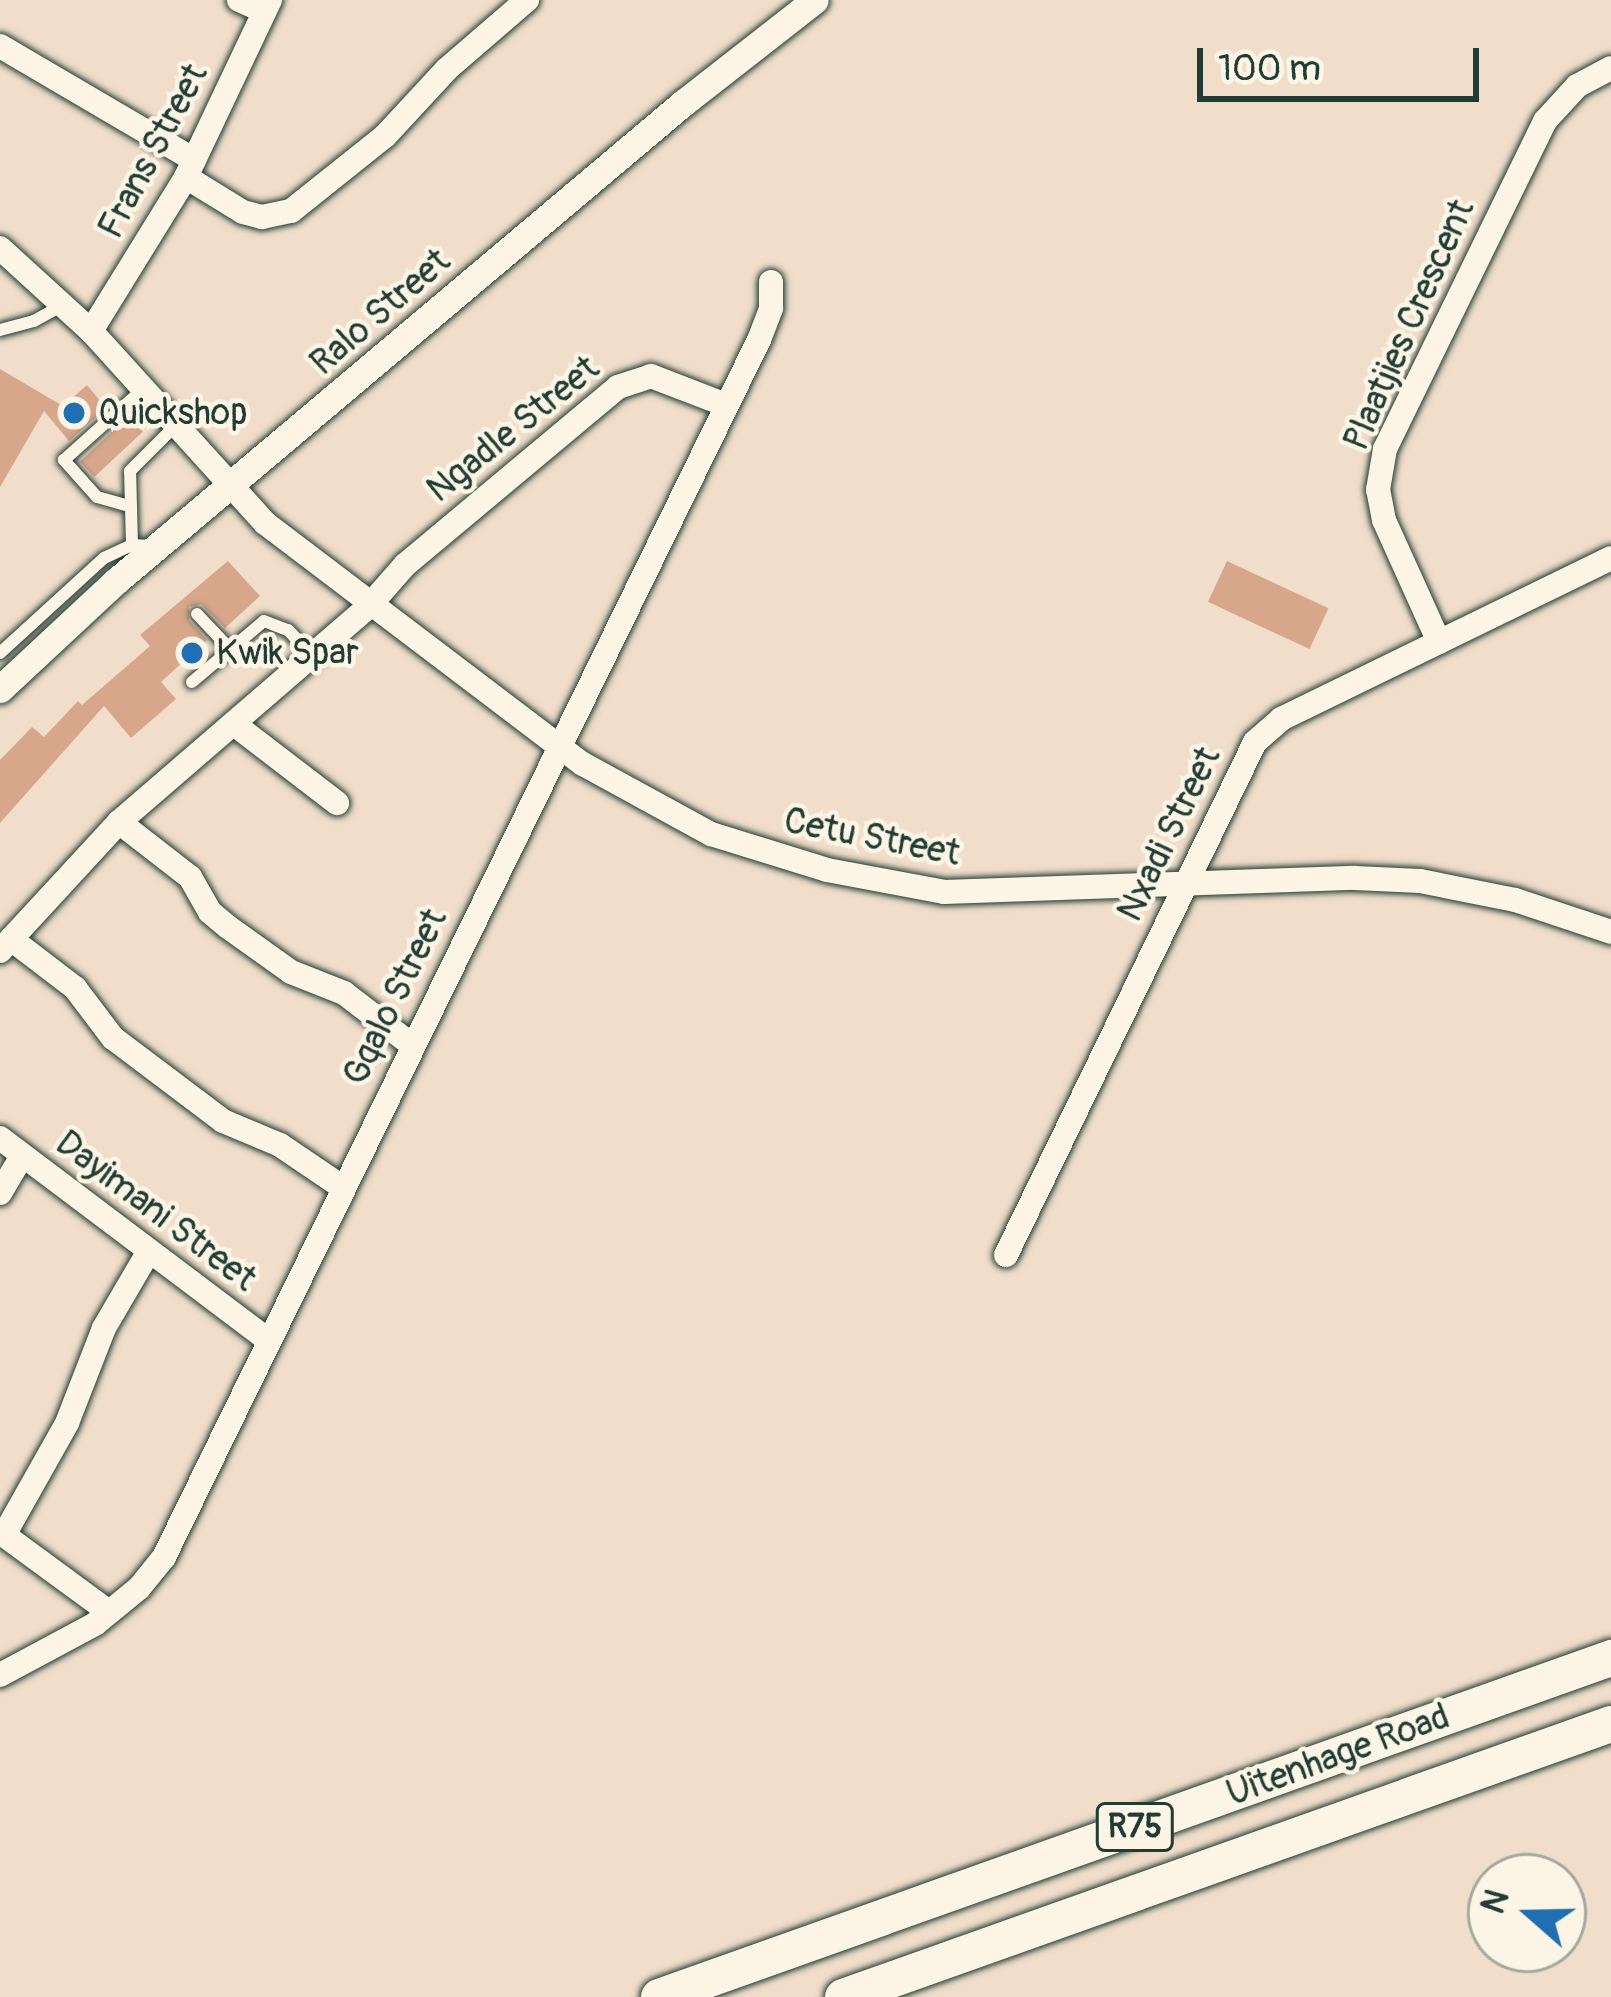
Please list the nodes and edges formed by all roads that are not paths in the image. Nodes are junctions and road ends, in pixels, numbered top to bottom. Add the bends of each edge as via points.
1 (239, 0) edge
2 (527, 0) edge
3 (815, 0) edge
4 (267, 6) edge
5 (0, 46) edge
6 (1611, 68) edge
7 (190, 169) junction
8 (0, 248) edge
9 (771, 282) dead end
10 (64, 304) junction
11 (0, 330) edge
12 (91, 331) junction
13 (143, 389) junction
14 (726, 405) junction
15 (175, 426) junction
16 (229, 488) junction
17 (129, 506) junction
18 (144, 546) junction
19 (1611, 558) edge
20 (370, 605) junction
21 (197, 614) dead end
22 (1439, 642) junction
23 (230, 649) junction
24 (0, 653) edge
25 (312, 656) junction
26 (192, 682) dead end
27 (0, 689) edge
28 (234, 724) junction
29 (558, 746) junction
30 (337, 802) dead end
31 (119, 822) junction
32 (1184, 884) junction
33 (1611, 932) edge
34 (5, 945) edge
35 (412, 1045) junction
36 (0, 1138) edge
37 (22, 1156) junction
38 (342, 1187) junction
39 (0, 1193) edge
40 (149, 1251) junction
41 (1006, 1255) dead end
42 (268, 1340) junction
43 (2, 1533) edge
44 (109, 1612) junction
45 (1611, 1658) edge
46 (0, 1676) edge
47 (1611, 1724) edge
48 (659, 1997) edge
49 (843, 1997) edge

1 - 4 street
2 - 7 street via 385,136 291,211 243,212
3 - 16 street, Ralo Street
4 - 7 street, Frans Street
5 - 7 street via 174,144
6 - 22 street, Plaatjies Crescent via 1577,86 1545,121 1385,449 1378,490 1384,520
7 - 12 street, Frans Street
8 - 10 street, Cetu Street
9 - 14 street, Gqalo Street via 765,327
10 - 11 lane
10 - 12 street, Cetu Street
12 - 13 street, Cetu Street
13 - 15 street, Cetu Street
13 - 17 lane via 64,460 97,497
14 - 20 street, Ngadle Street via 651,376 627,381 405,565
14 - 29 street, Gqalo Street
15 - 16 street, Cetu Street
15 - 17 lane via 130,471
16 - 18 street, Ralo Street
16 - 20 street, Cetu Street
17 - 18 lane
18 - 24 lane via 104,558
18 - 27 street, Ralo Street
19 - 22 street, Nxadi Street
20 - 25 street, Ngadle Street
20 - 29 street, Cetu Street
21 - 23 lane
22 - 32 street, Nxadi Street via 1265,732
23 - 25 lane via 268,622
23 - 26 lane
25 - 28 street, Ngadle Street
28 - 30 street
28 - 31 street, Ngadle Street
29 - 32 street, Cetu Street via 711,834 867,879 989,893
29 - 35 street, Gqalo Street
31 - 34 street, Ngadle Street
31 - 35 street via 190,877 228,927 291,972 344,993
32 - 33 street, Cetu Street via 1420,881 1515,900
32 - 41 street, Nxadi Street
34 - 38 street via 75,988 113,1038 223,1120 280,1144
35 - 38 street, Gqalo Street
36 - 37 street, Dayimani Street
37 - 39 street
37 - 40 street, Dayimani Street
38 - 42 street, Gqalo Street
40 - 42 street, Dayimani Street
40 - 43 street via 104,1328 67,1423
42 - 44 street, Gqalo Street via 164,1557
43 - 44 street
44 - 46 street, Gqalo Street
45 - 48 main road, Uitenhage Road / R75
47 - 49 main road, Uitenhage Road / R75

